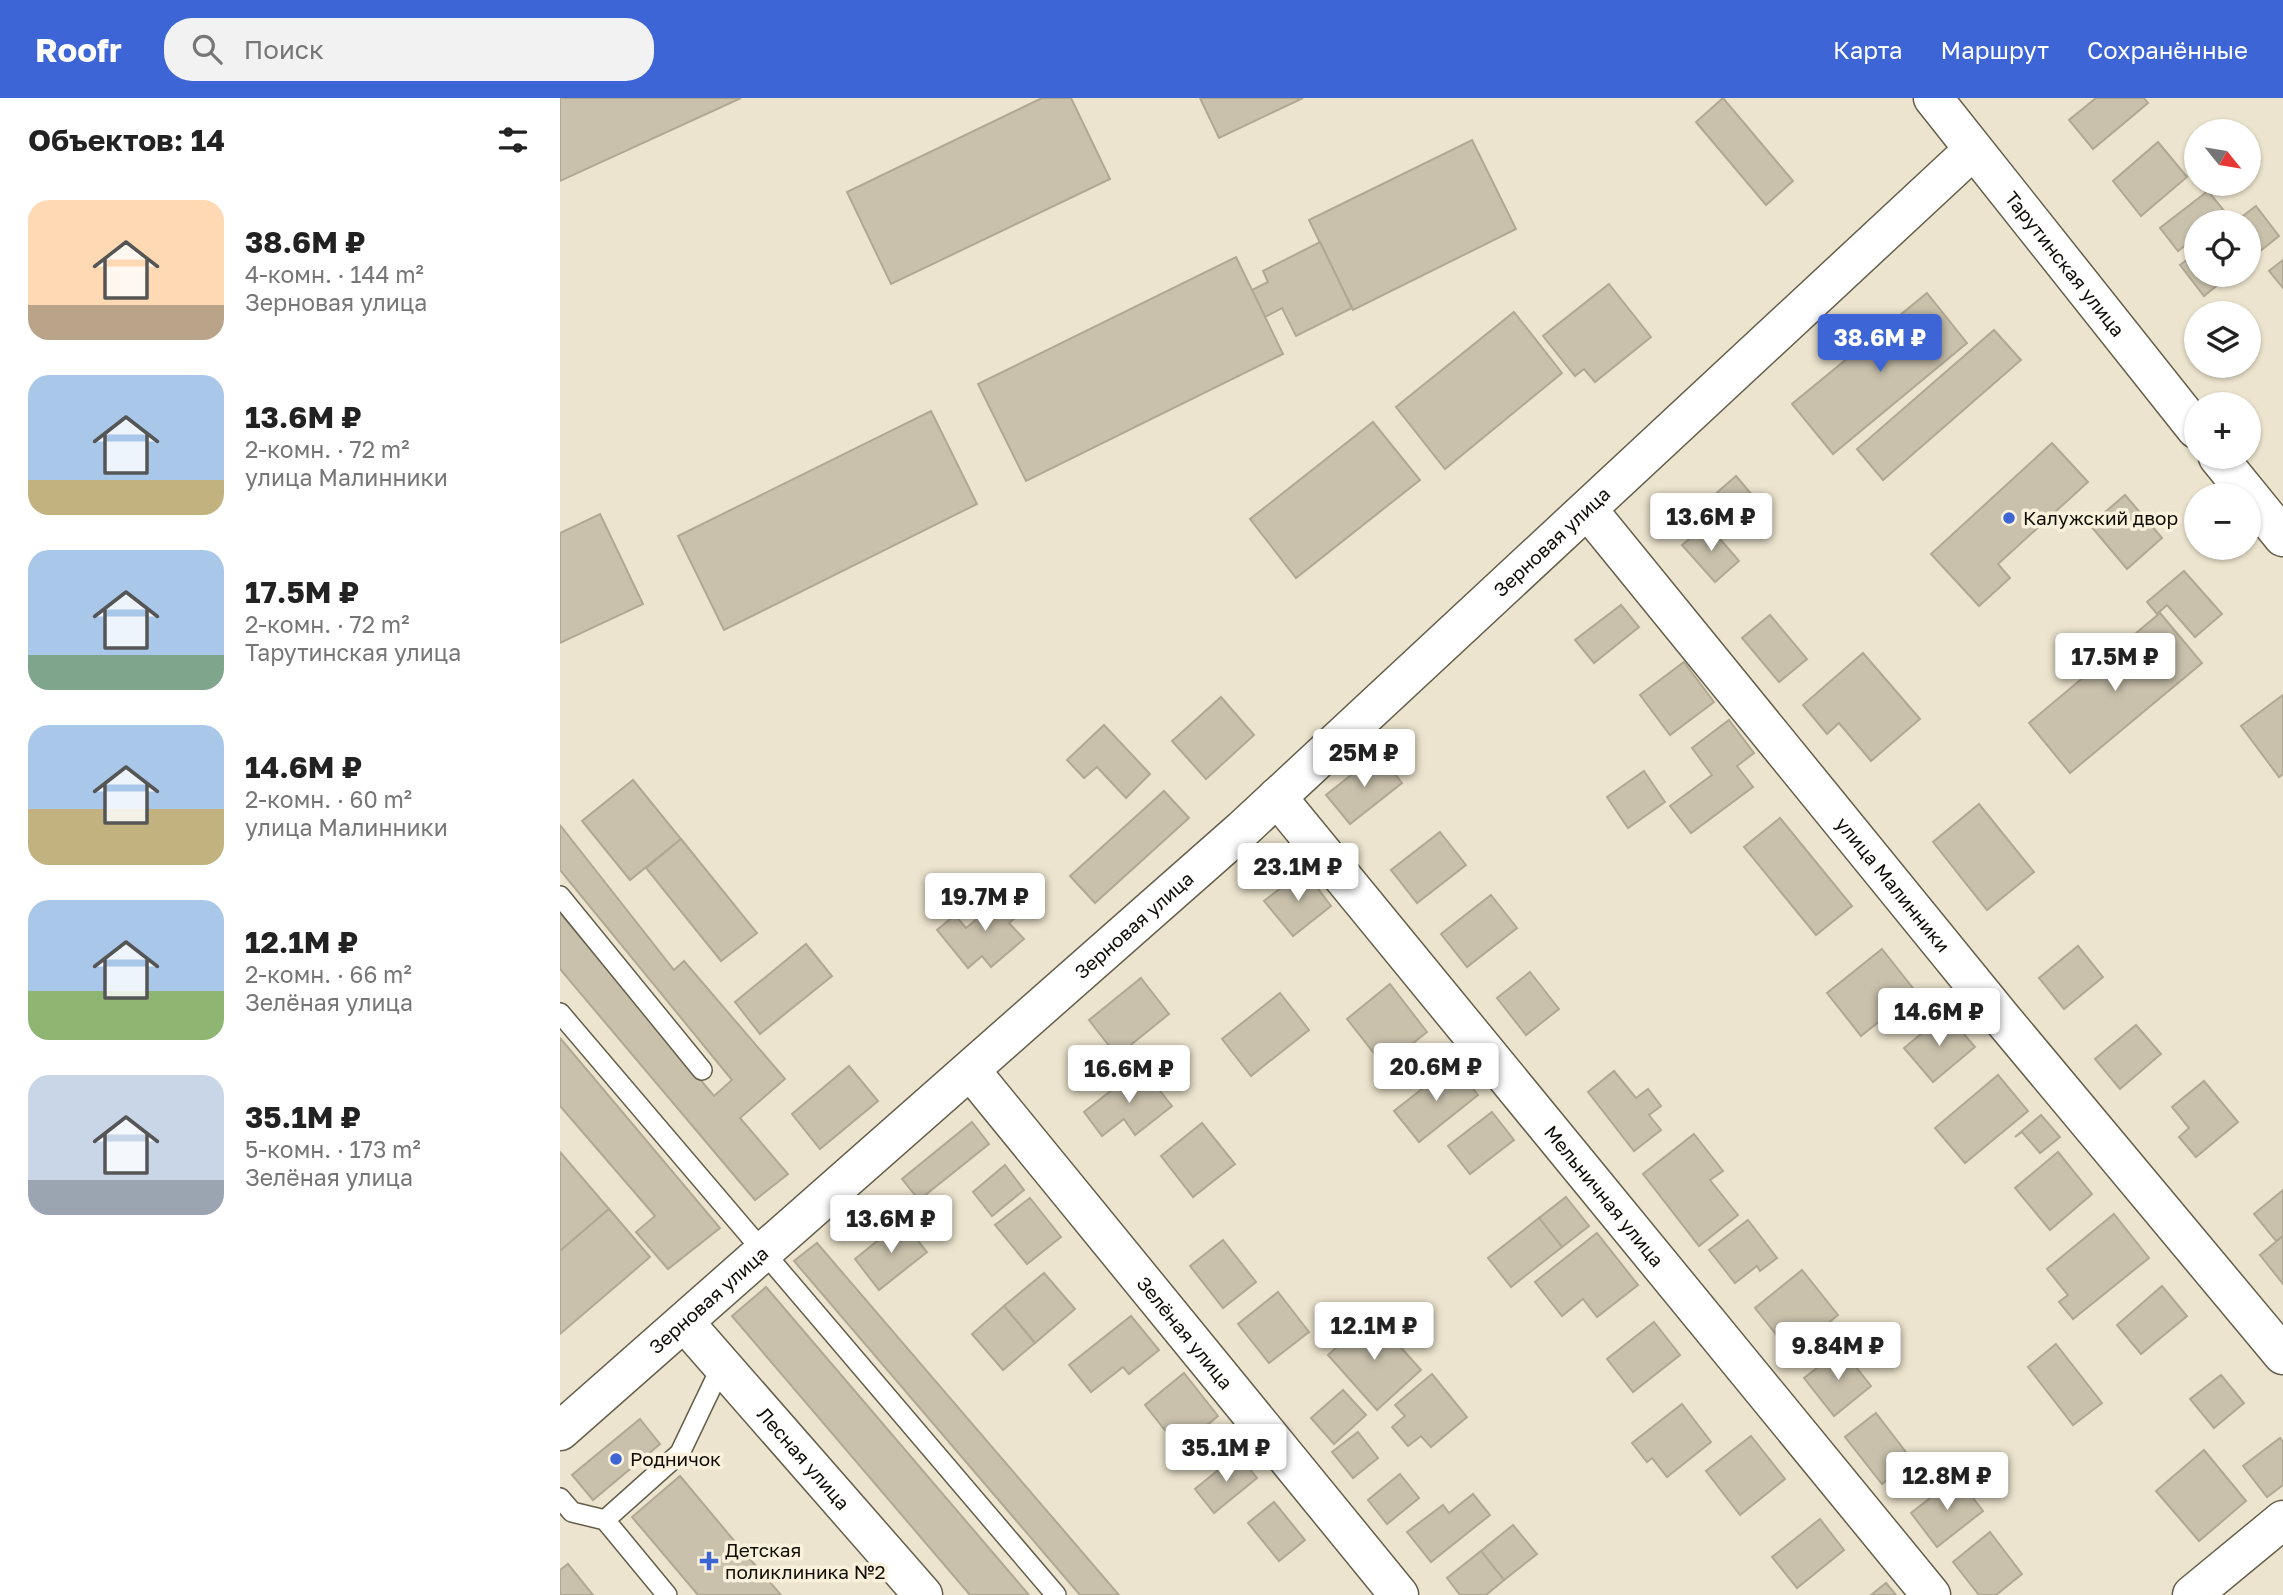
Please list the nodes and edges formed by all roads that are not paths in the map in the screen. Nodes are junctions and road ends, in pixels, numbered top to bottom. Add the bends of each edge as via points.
1 (1933, 98) edge
2 (1972, 151) junction
3 (2184, 414) edge
4 (2228, 469) edge
5 (1588, 510) junction
6 (2283, 537) edge
7 (1276, 797) junction
8 (560, 896) edge
9 (560, 1013) edge
10 (702, 1070) dead end
11 (971, 1071) junction
12 (766, 1253) junction
13 (685, 1323) junction
14 (2283, 1355) edge
15 (723, 1363) junction
16 (560, 1431) edge
17 (560, 1498) edge
18 (605, 1520) junction
19 (2283, 1520) edge
20 (664, 1594) edge
21 (923, 1595) edge
22 (1056, 1595) edge
23 (1399, 1595) edge
24 (1931, 1595) edge
25 (2192, 1595) edge

1 - 2 street, Тарутинская улица
2 - 3 street, Тарутинская улица
2 - 5 street, Зерновая улица
4 - 6 street
5 - 7 street, Зерновая улица
5 - 14 street, улица Малинники
7 - 11 street, Зерновая улица
7 - 24 street, Мельничная улица
8 - 10 lane
9 - 12 lane
11 - 12 street, Зерновая улица
11 - 23 street, Зелёная улица
12 - 13 street, Зерновая улица
12 - 22 lane
13 - 15 street, Лесная улица
13 - 16 street, Зерновая улица
15 - 18 lane via 680,1453
15 - 21 street, Лесная улица
17 - 18 lane via 572,1512
18 - 20 lane
19 - 25 street

